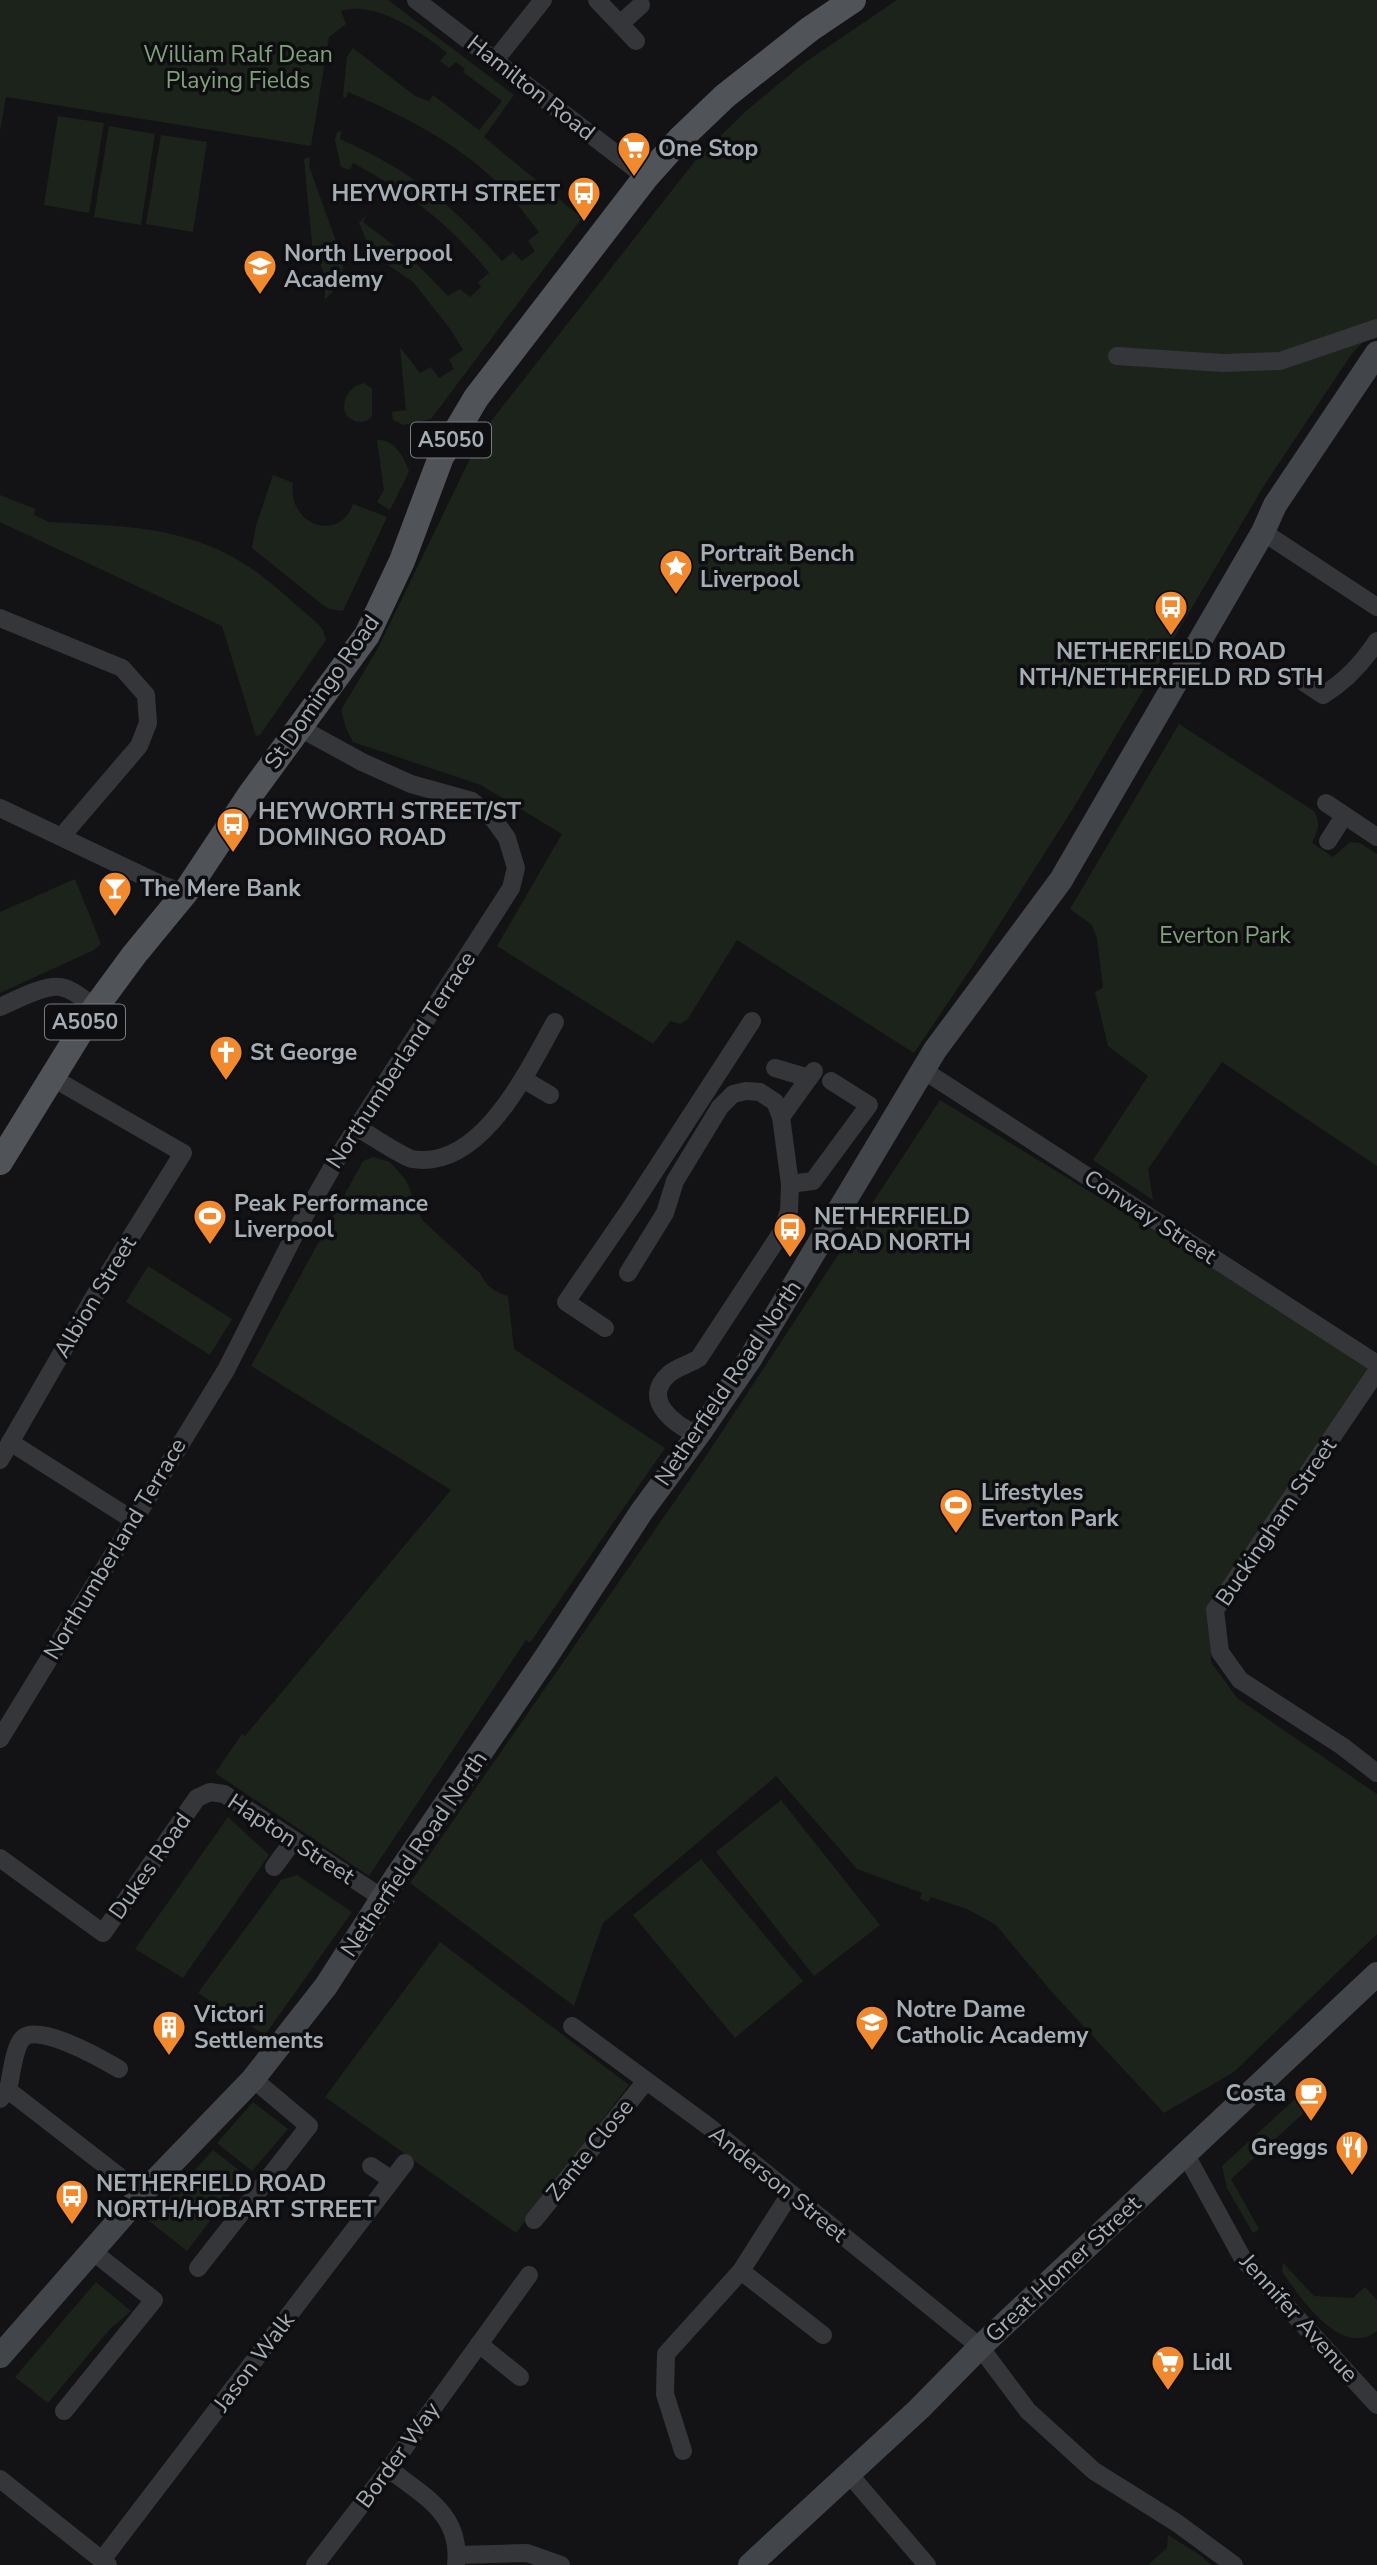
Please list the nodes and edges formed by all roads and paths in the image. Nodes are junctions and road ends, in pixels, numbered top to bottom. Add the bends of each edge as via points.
1 (416, 0) edge
2 (543, 0) edge
3 (597, 0) edge
4 (853, 0) edge
5 (642, 5) dead end
6 (620, 24) junction
7 (636, 41) dead end
8 (496, 59) junction
9 (646, 177) junction
10 (1377, 328) edge
11 (1377, 353) edge
12 (1118, 356) dead end
13 (1263, 533) junction
14 (1377, 607) edge
15 (0, 618) edge
16 (1377, 641) edge
17 (1293, 675) dead end
18 (300, 728) junction
19 (1326, 803) dead end
20 (0, 808) edge
21 (1344, 816) junction
22 (62, 836) junction
23 (1377, 837) edge
24 (1328, 841) dead end
25 (185, 892) junction
26 (0, 1007) edge
27 (94, 1008) junction
28 (752, 1021) dead end
29 (555, 1022) dead end
30 (775, 1068) dead end
31 (923, 1070) junction
32 (51, 1077) junction
33 (523, 1079) junction
34 (831, 1081) dead end
35 (550, 1095) dead end
36 (781, 1117) junction
37 (356, 1126) junction
38 (0, 1162) edge
39 (790, 1184) junction
40 (628, 1273) dead end
41 (605, 1328) dead end
42 (1377, 1364) edge
43 (1377, 1371) edge
44 (698, 1435) junction
45 (10, 1442) junction
46 (0, 1460) edge
47 (133, 1520) junction
48 (0, 1739) edge
49 (1377, 1773) edge
50 (197, 1798) joint
51 (293, 1841) junction
52 (0, 1858) edge
53 (274, 1867) dead end
54 (384, 1899) junction
55 (1377, 1974) edge
56 (572, 2026) dead end
57 (119, 2069) dead end
58 (253, 2079) junction
59 (646, 2081) junction
60 (4, 2094) edge
61 (1185, 2153) junction
62 (405, 2163) dead end
63 (371, 2166) dead end
64 (392, 2180) junction
65 (142, 2194) junction
66 (790, 2194) junction
67 (534, 2220) dead end
68 (92, 2251) junction
69 (198, 2268) dead end
70 (741, 2271) junction
71 (529, 2275) dead end
72 (823, 2335) dead end
73 (479, 2344) junction
74 (980, 2347) junction
75 (0, 2356) edge
76 (520, 2377) dead end
77 (1377, 2405) edge
78 (64, 2411) dead end
79 (683, 2451) dead end
80 (389, 2469) junction
81 (849, 2474) junction
82 (0, 2479) edge
83 (457, 2560) edge
84 (105, 2562) edge
85 (315, 2565) edge
86 (558, 2565) edge
87 (750, 2565) edge
88 (927, 2565) edge
89 (1234, 2565) edge

1 - 8 street, Hamilton Road
2 - 8 street
3 - 6 street
4 - 9 main road, A5050 via 725,96
5 - 6 street
6 - 7 street
8 - 9 street, Hamilton Road
9 - 18 main road, St Domingo Road / A5050 via 476,398 441,457 402,561 367,635
10 - 12 street via 1280,361 1223,363
11 - 13 street, Netherfield Road North via 1275,505
13 - 14 street
13 - 31 street, Netherfield Road North via 1060,880
15 - 22 street via 121,668 146,695 148,723 139,746
16 - 17 street via 1344,682 1323,695
18 - 25 main road, St Domingo Road / A5050
18 - 37 street, Northumberland Terrace via 411,784 471,801 508,838 516,868 511,888 489,924
19 - 21 street
20 - 22 street
21 - 23 street
21 - 24 street
22 - 25 street
25 - 27 main road, St Domingo Road / A5050
26 - 27 street via 59,986
27 - 32 main road, St Domingo Road / A5050
28 - 41 street via 566,1302
29 - 33 street
30 - 36 street via 811,1074
31 - 42 street, Conway Street
31 - 44 street, Netherfield Road North via 750,1359
32 - 38 main road, St Domingo Road / A5050
32 - 45 street, Albion Street via 183,1153
33 - 35 street
33 - 37 street via 491,1125 470,1144 442,1157 411,1159
34 - 39 street via 869,1105 813,1181
36 - 39 street
36 - 40 street via 775,1102 760,1092 733,1094 720,1107
37 - 47 street, Northumberland Terrace via 226,1370
39 - 44 street via 789,1212 774,1245 699,1358 671,1372 661,1384 659,1399 666,1415
43 - 49 street, Buckingham Street via 1215,1610 1220,1652 1240,1680
44 - 54 street, Netherfield Road North via 642,1511
45 - 46 street, Albion Street
45 - 47 street
47 - 48 street, Northumberland Terrace
50 - 51 street, Hapton Street via 210,1792 224,1794
50 - 52 street, Dukes Road via 103,1933
51 - 53 street
51 - 54 street, Hapton Street
54 - 58 street, Netherfield Road North via 326,1986
55 - 61 street, Great Homer Street
56 - 59 street, Anderson Street
57 - 60 street via 96,2055 42,2034 30,2034 17,2046
58 - 65 street, Netherfield Road North
58 - 69 street via 309,2126
59 - 66 street, Anderson Street
59 - 67 street, Zante Close
60 - 65 street
61 - 74 street, Great Homer Street
61 - 77 street, Jennifer Avenue via 1243,2259
62 - 64 street, Jason Walk
63 - 64 street
64 - 84 street, Jason Walk
65 - 68 street, Netherfield Road North
66 - 70 street
66 - 74 street, Anderson Street
68 - 75 street, Netherfield Road North
68 - 78 street via 154,2300
70 - 72 street
70 - 79 street via 666,2354 665,2394
71 - 73 street, Border Way
73 - 76 street
73 - 80 street, Border Way
74 - 81 street, Great Homer Street
74 - 89 street, Anderson Street via 1028,2411 1094,2471
80 - 83 street via 441,2511 457,2538
80 - 85 street, Border Way
81 - 87 street, Great Homer Street
81 - 88 street
82 - 84 street
83 - 86 street via 527,2553

